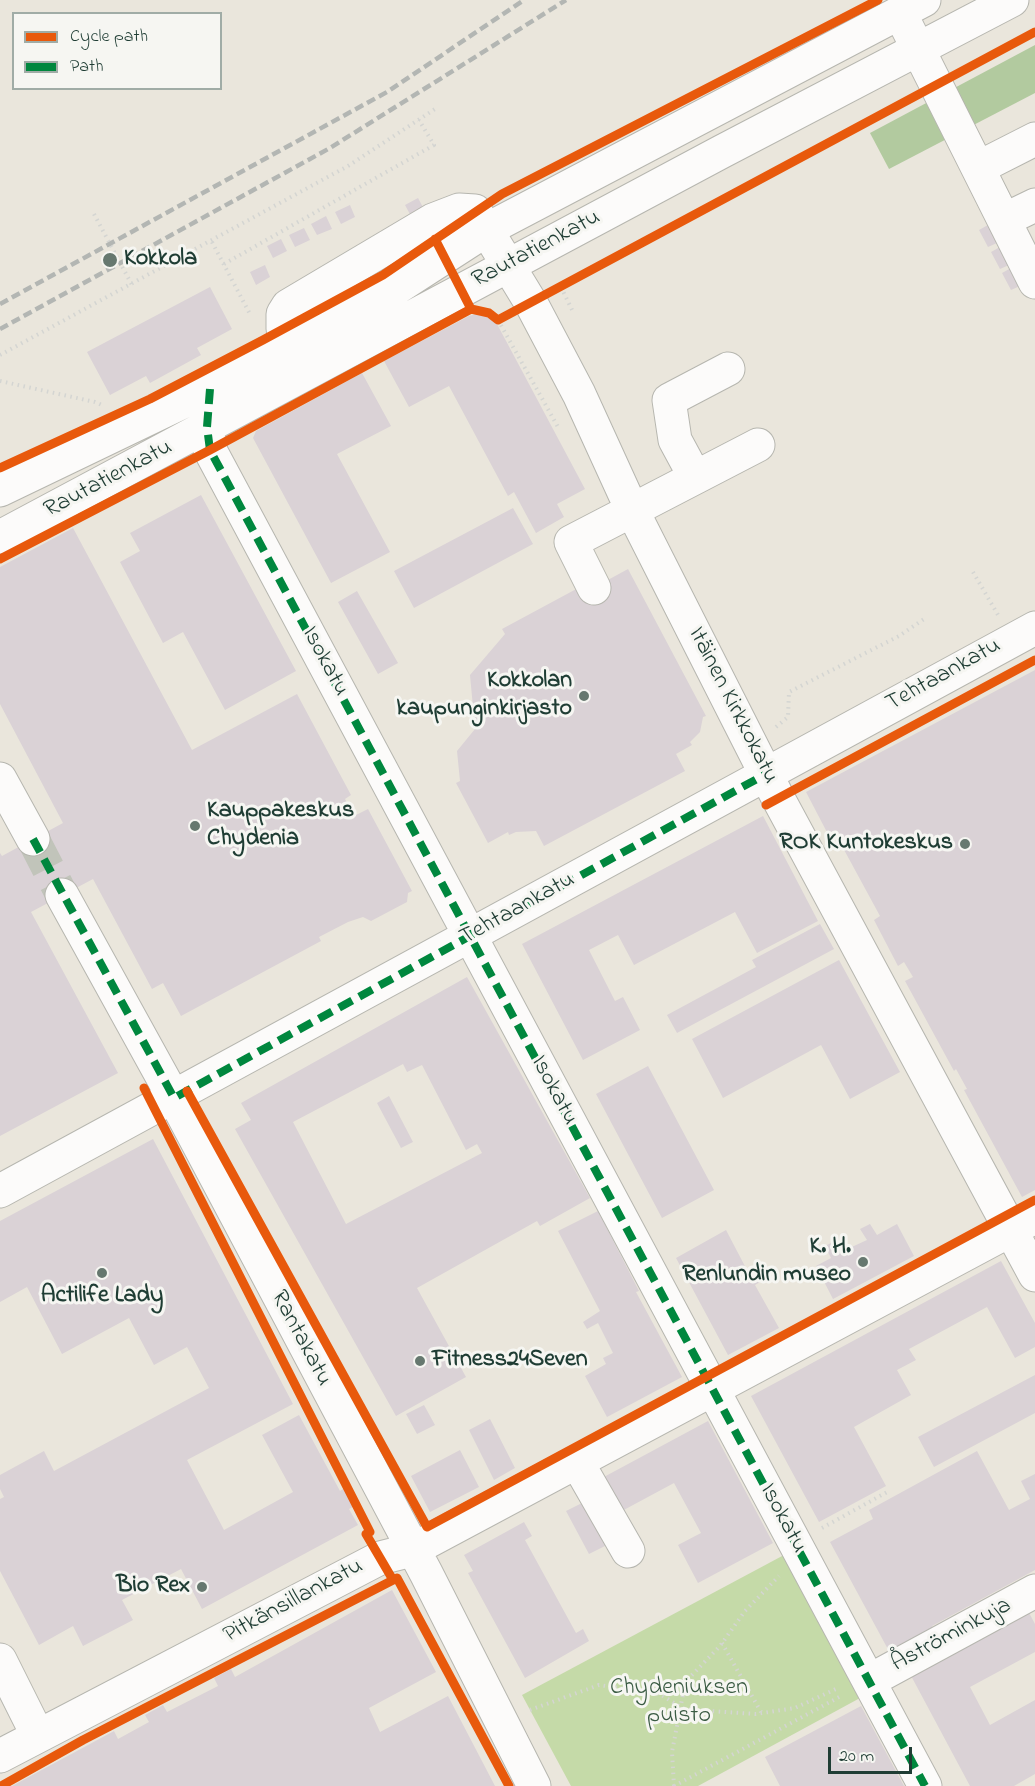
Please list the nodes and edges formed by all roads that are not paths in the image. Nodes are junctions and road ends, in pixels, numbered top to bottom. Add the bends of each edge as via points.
1 (1012, 0) edge
2 (912, 6) edge
3 (919, 49) junction
4 (701, 117) junction
5 (1035, 139) edge
6 (721, 152) junction
7 (978, 168) junction
8 (1035, 205) edge
9 (488, 229) junction
10 (1025, 252) edge
11 (509, 265) junction
12 (280, 338) junction
13 (728, 369) dead end
14 (308, 373) junction
15 (210, 389) junction
16 (207, 428) junction
17 (759, 445) dead end
18 (695, 477) junction
19 (0, 490) edge
20 (632, 510) junction
21 (0, 537) edge
22 (594, 588) dead end
23 (1035, 628) edge
24 (766, 774) junction
25 (0, 779) edge
26 (33, 839) tunnel mouth
27 (62, 895) tunnel mouth
28 (470, 936) junction
29 (174, 1098) junction
30 (0, 1191) edge
31 (1023, 1224) edge
32 (1035, 1275) edge
33 (713, 1389) junction
34 (577, 1462) junction
35 (412, 1550) junction
36 (628, 1551) dead end
37 (1035, 1591) edge
38 (0, 1660) edge
39 (857, 1683) junction
40 (38, 1736) junction
41 (0, 1756) edge
42 (534, 1786) edge
43 (925, 1786) edge

1 - 3 street, Rautatienkatu
2 - 3 street
2 - 4 street, Rautatienkatu
3 - 6 street, Rautatienkatu
3 - 7 street
4 - 6 street
4 - 9 street, Rautatienkatu
5 - 7 street
6 - 11 street, Rautatienkatu
7 - 10 street
8 - 10 street
9 - 11 street, Itäinen Kirkkokatu
9 - 12 street, Rautatienkatu via 388,293
11 - 14 street, Rautatienkatu
11 - 20 street, Itäinen Kirkkokatu via 579,394
12 - 14 street
12 - 15 street, Rautatienkatu
13 - 18 street via 669,400 675,440
14 - 16 street, Rautatienkatu
15 - 16 street, Isokatu
15 - 19 street, Rautatienkatu
16 - 21 street, Rautatienkatu
16 - 28 street, Isokatu via 210,450
17 - 18 street
18 - 20 street
20 - 22 street via 571,542
20 - 24 street, Itäinen Kirkkokatu
23 - 24 street, Tehtaankatu
24 - 28 street, Tehtaankatu
24 - 31 street, Itäinen Kirkkokatu
25 - 26 street
27 - 29 street, Rantakatu
28 - 29 street, Tehtaankatu
28 - 33 street, Isokatu
29 - 30 street, Tehtaankatu
29 - 35 street, Rantakatu
31 - 32 street, Itäinen Kirkkokatu
31 - 33 street, Pitkänsillankatu
33 - 34 street, Pitkänsillankatu
33 - 39 street, Isokatu via 791,1556
34 - 35 street, Pitkänsillankatu
34 - 36 street
35 - 40 street, Pitkänsillankatu via 380,1557
35 - 42 street, Rantakatu
37 - 39 street, Åströminkuja
38 - 40 street
39 - 43 street, Isokatu
40 - 41 street, Pitkänsillankatu

